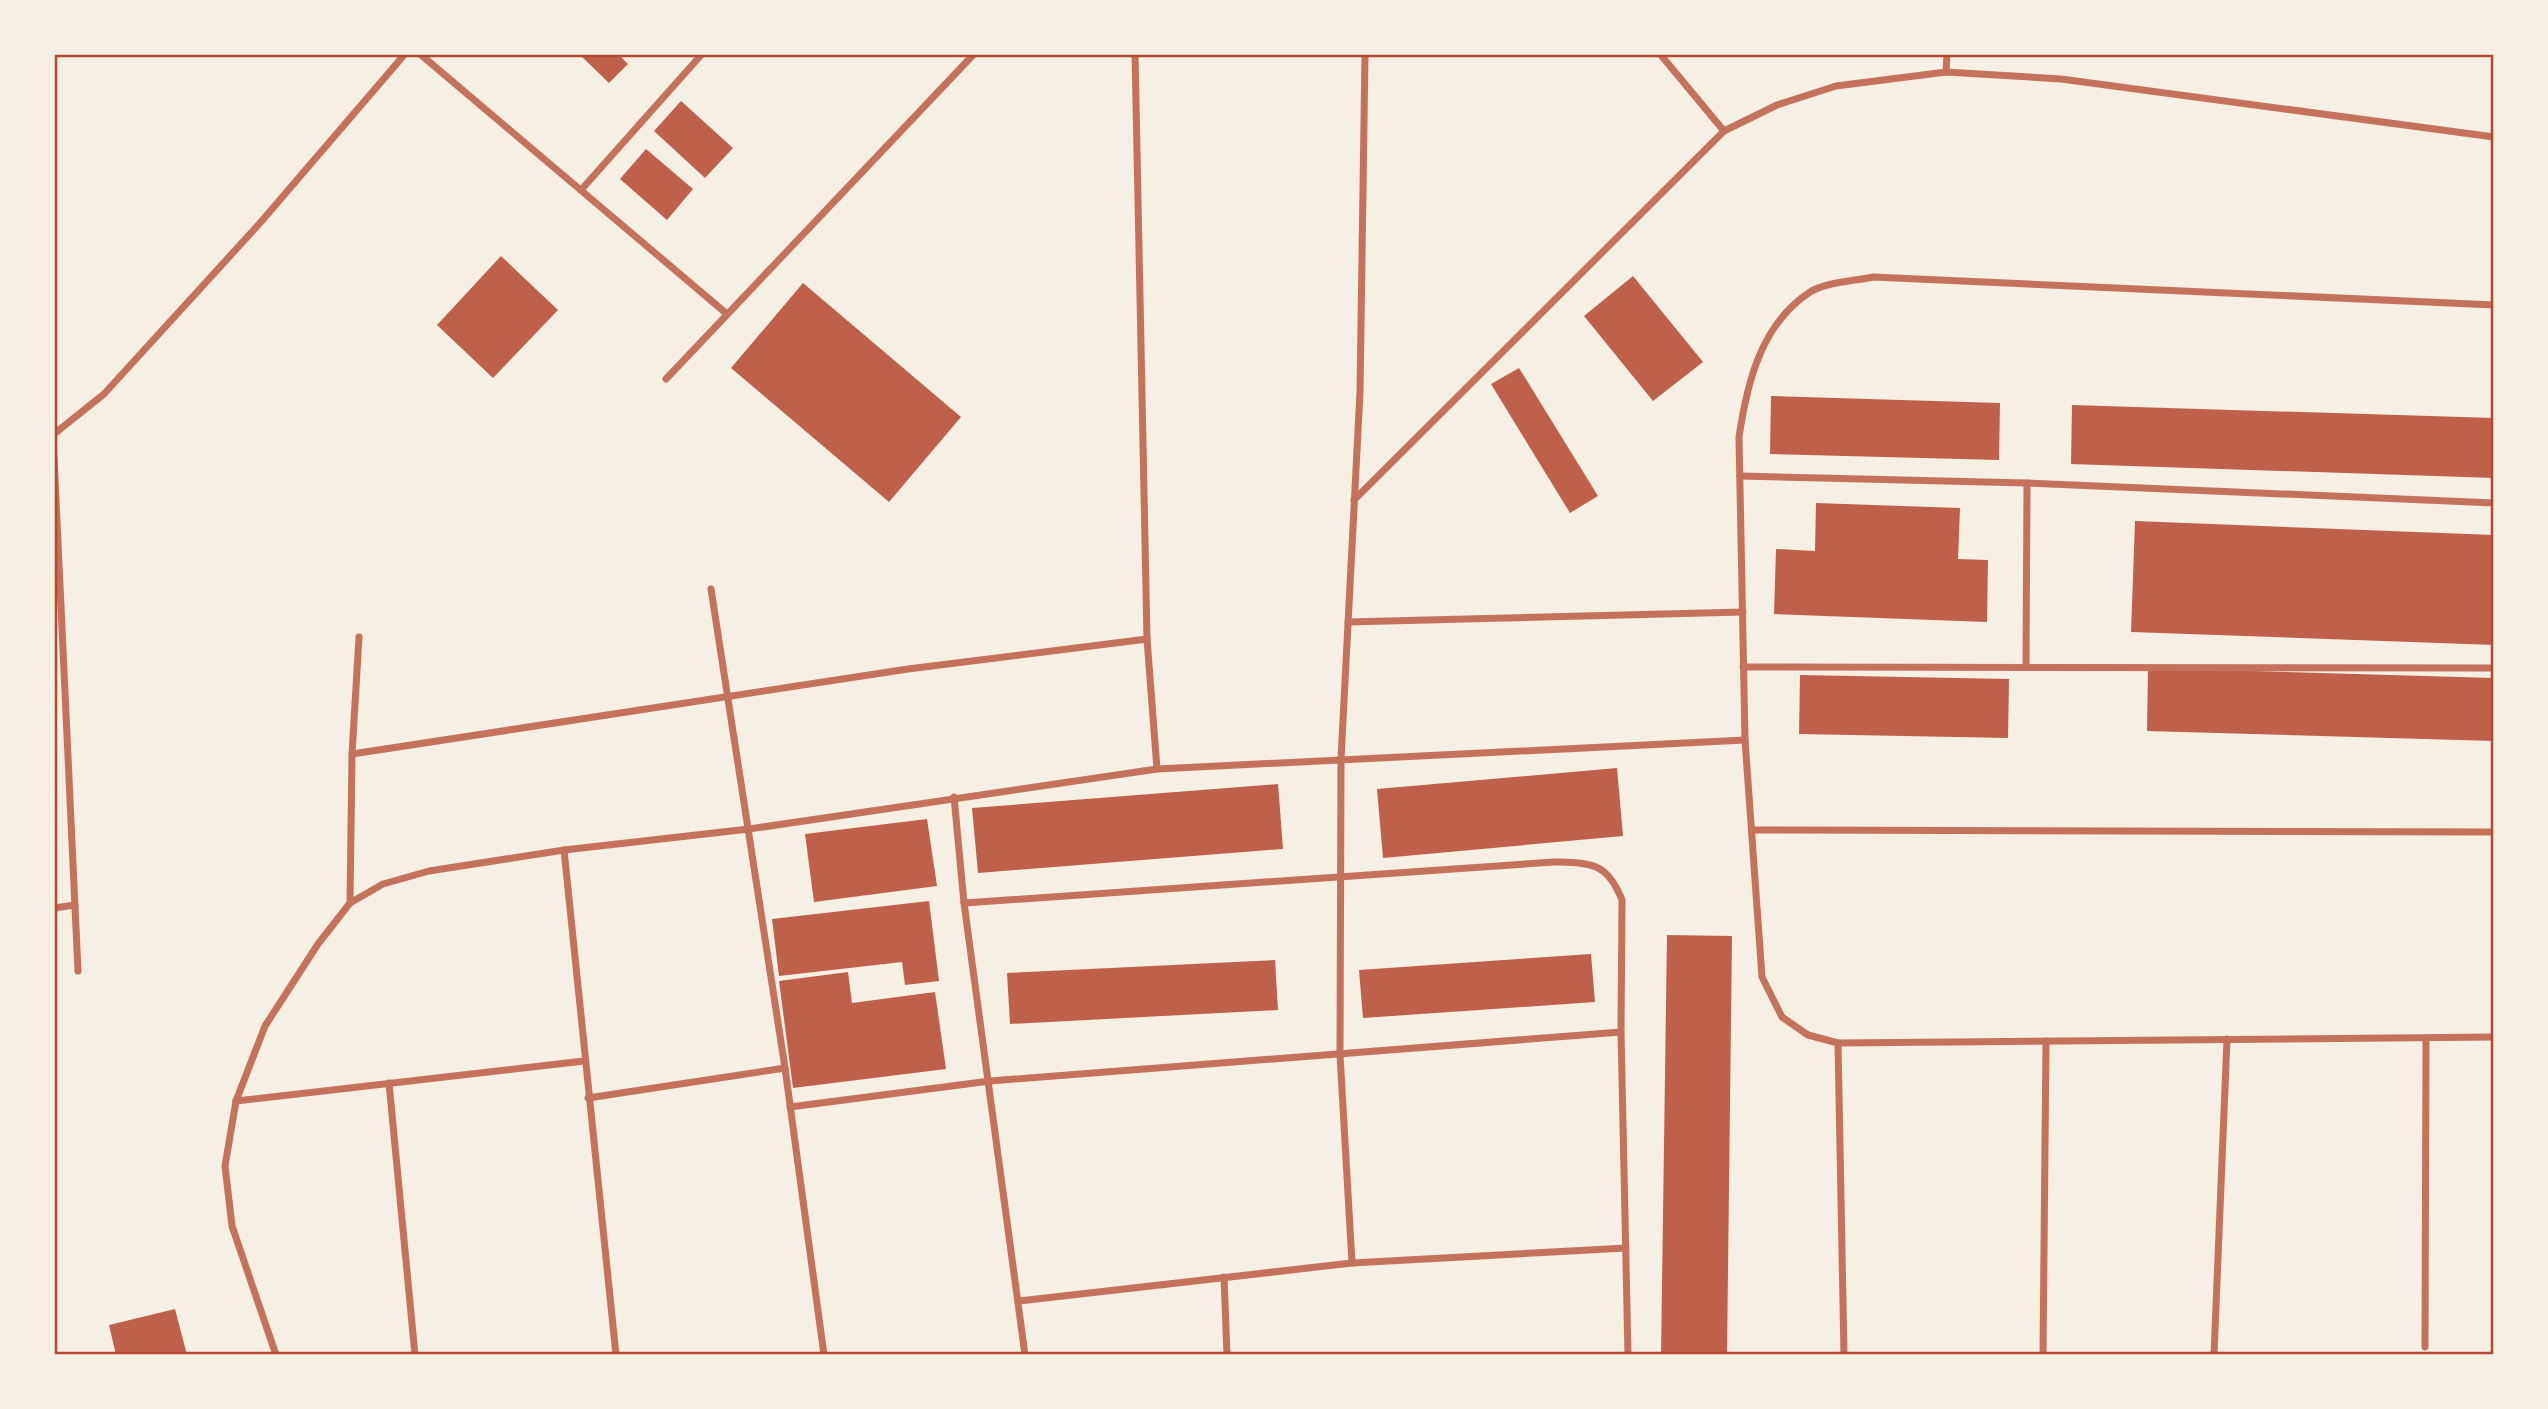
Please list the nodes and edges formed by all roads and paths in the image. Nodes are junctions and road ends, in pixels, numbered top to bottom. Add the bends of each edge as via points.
1 (405, 54) edge
2 (421, 54) edge
3 (702, 54) edge
4 (974, 54) edge
5 (1135, 54) edge
6 (1365, 54) edge
7 (1660, 54) edge
8 (1947, 54) edge
9 (1946, 72) junction
10 (1724, 131) junction
11 (2494, 137) edge
12 (581, 190) junction
13 (2494, 305) edge
14 (727, 314) junction
15 (666, 379) dead end
16 (54, 434) edge
17 (54, 457) edge
18 (1740, 476) junction
19 (2027, 483) junction
20 (1354, 500) junction
21 (2494, 503) edge
22 (712, 589) dead end
23 (1743, 612) junction
24 (1348, 622) junction
25 (359, 637) dead end
26 (1147, 639) junction
27 (1743, 667) junction
28 (2026, 667) junction
29 (2494, 668) edge
30 (726, 697) junction
31 (1745, 740) junction
32 (352, 754) junction
33 (1340, 759) junction
34 (1157, 768) junction
35 (954, 797) junction
36 (749, 829) junction
37 (1752, 830) junction
38 (2494, 832) edge
39 (564, 850) junction
40 (1340, 877) junction
41 (964, 902) junction
42 (350, 903) junction
43 (75, 905) junction
44 (54, 908) edge
45 (78, 971) dead end
46 (1621, 1032) junction
47 (2494, 1037) edge
48 (2426, 1038) junction
49 (2227, 1039) junction
50 (2046, 1041) junction
51 (1838, 1043) junction
52 (1340, 1055) junction
53 (584, 1061) junction
54 (785, 1068) junction
55 (990, 1082) junction
56 (388, 1083) junction
57 (588, 1098) junction
58 (236, 1101) junction
59 (790, 1107) junction
60 (1626, 1248) junction
61 (1352, 1263) junction
62 (1224, 1277) junction
63 (1018, 1301) junction
64 (2425, 1347) dead end
65 (276, 1355) edge
66 (415, 1355) edge
67 (616, 1355) edge
68 (824, 1355) edge
69 (1025, 1355) edge
70 (1227, 1355) edge
71 (1628, 1355) edge
72 (1844, 1355) edge
73 (2043, 1355) edge
74 (2214, 1355) edge

1 - 16 street via 104,394
2 - 12 street
3 - 12 street
4 - 14 street
5 - 26 street
6 - 20 street
7 - 10 street
8 - 9 street
9 - 10 street via 1836,86 1777,105
9 - 11 street via 2061,79
10 - 20 street
12 - 14 street
13 - 18 street via 1873,277 1812,290 1778,321 1759,355 1745,398
14 - 15 street
17 - 43 street
18 - 19 street
18 - 23 street
19 - 21 street
19 - 28 street
20 - 24 street
22 - 30 street
23 - 24 street
23 - 27 street
24 - 33 street
25 - 32 street
26 - 30 street
26 - 34 street
27 - 28 street
27 - 31 street
28 - 29 street
30 - 32 street
30 - 36 street
31 - 33 street
31 - 37 street
32 - 42 street
33 - 34 street
33 - 40 street
34 - 35 street
35 - 36 street
35 - 41 street
36 - 39 street
36 - 54 street
37 - 38 street
37 - 51 street via 1762,977 1782,1017 1808,1035
39 - 42 street via 429,871 383,884
39 - 53 street
40 - 41 street
40 - 46 street via 1591,863 1614,879 1622,900
40 - 52 street
41 - 55 street
42 - 58 street via 265,1026
43 - 44 street
43 - 45 street
46 - 52 street
46 - 60 street
47 - 48 street
48 - 49 street
48 - 64 street
49 - 50 street
49 - 74 street
50 - 51 street
50 - 73 street
51 - 72 street
52 - 55 street
52 - 61 street
53 - 56 street
53 - 57 street
54 - 57 street
54 - 59 street
55 - 59 street
55 - 63 street
56 - 58 street
56 - 66 street
57 - 67 street
58 - 65 street via 225,1166 232,1226
59 - 68 street
60 - 61 street
60 - 71 street
61 - 62 street
62 - 63 street
62 - 70 street
63 - 69 street

